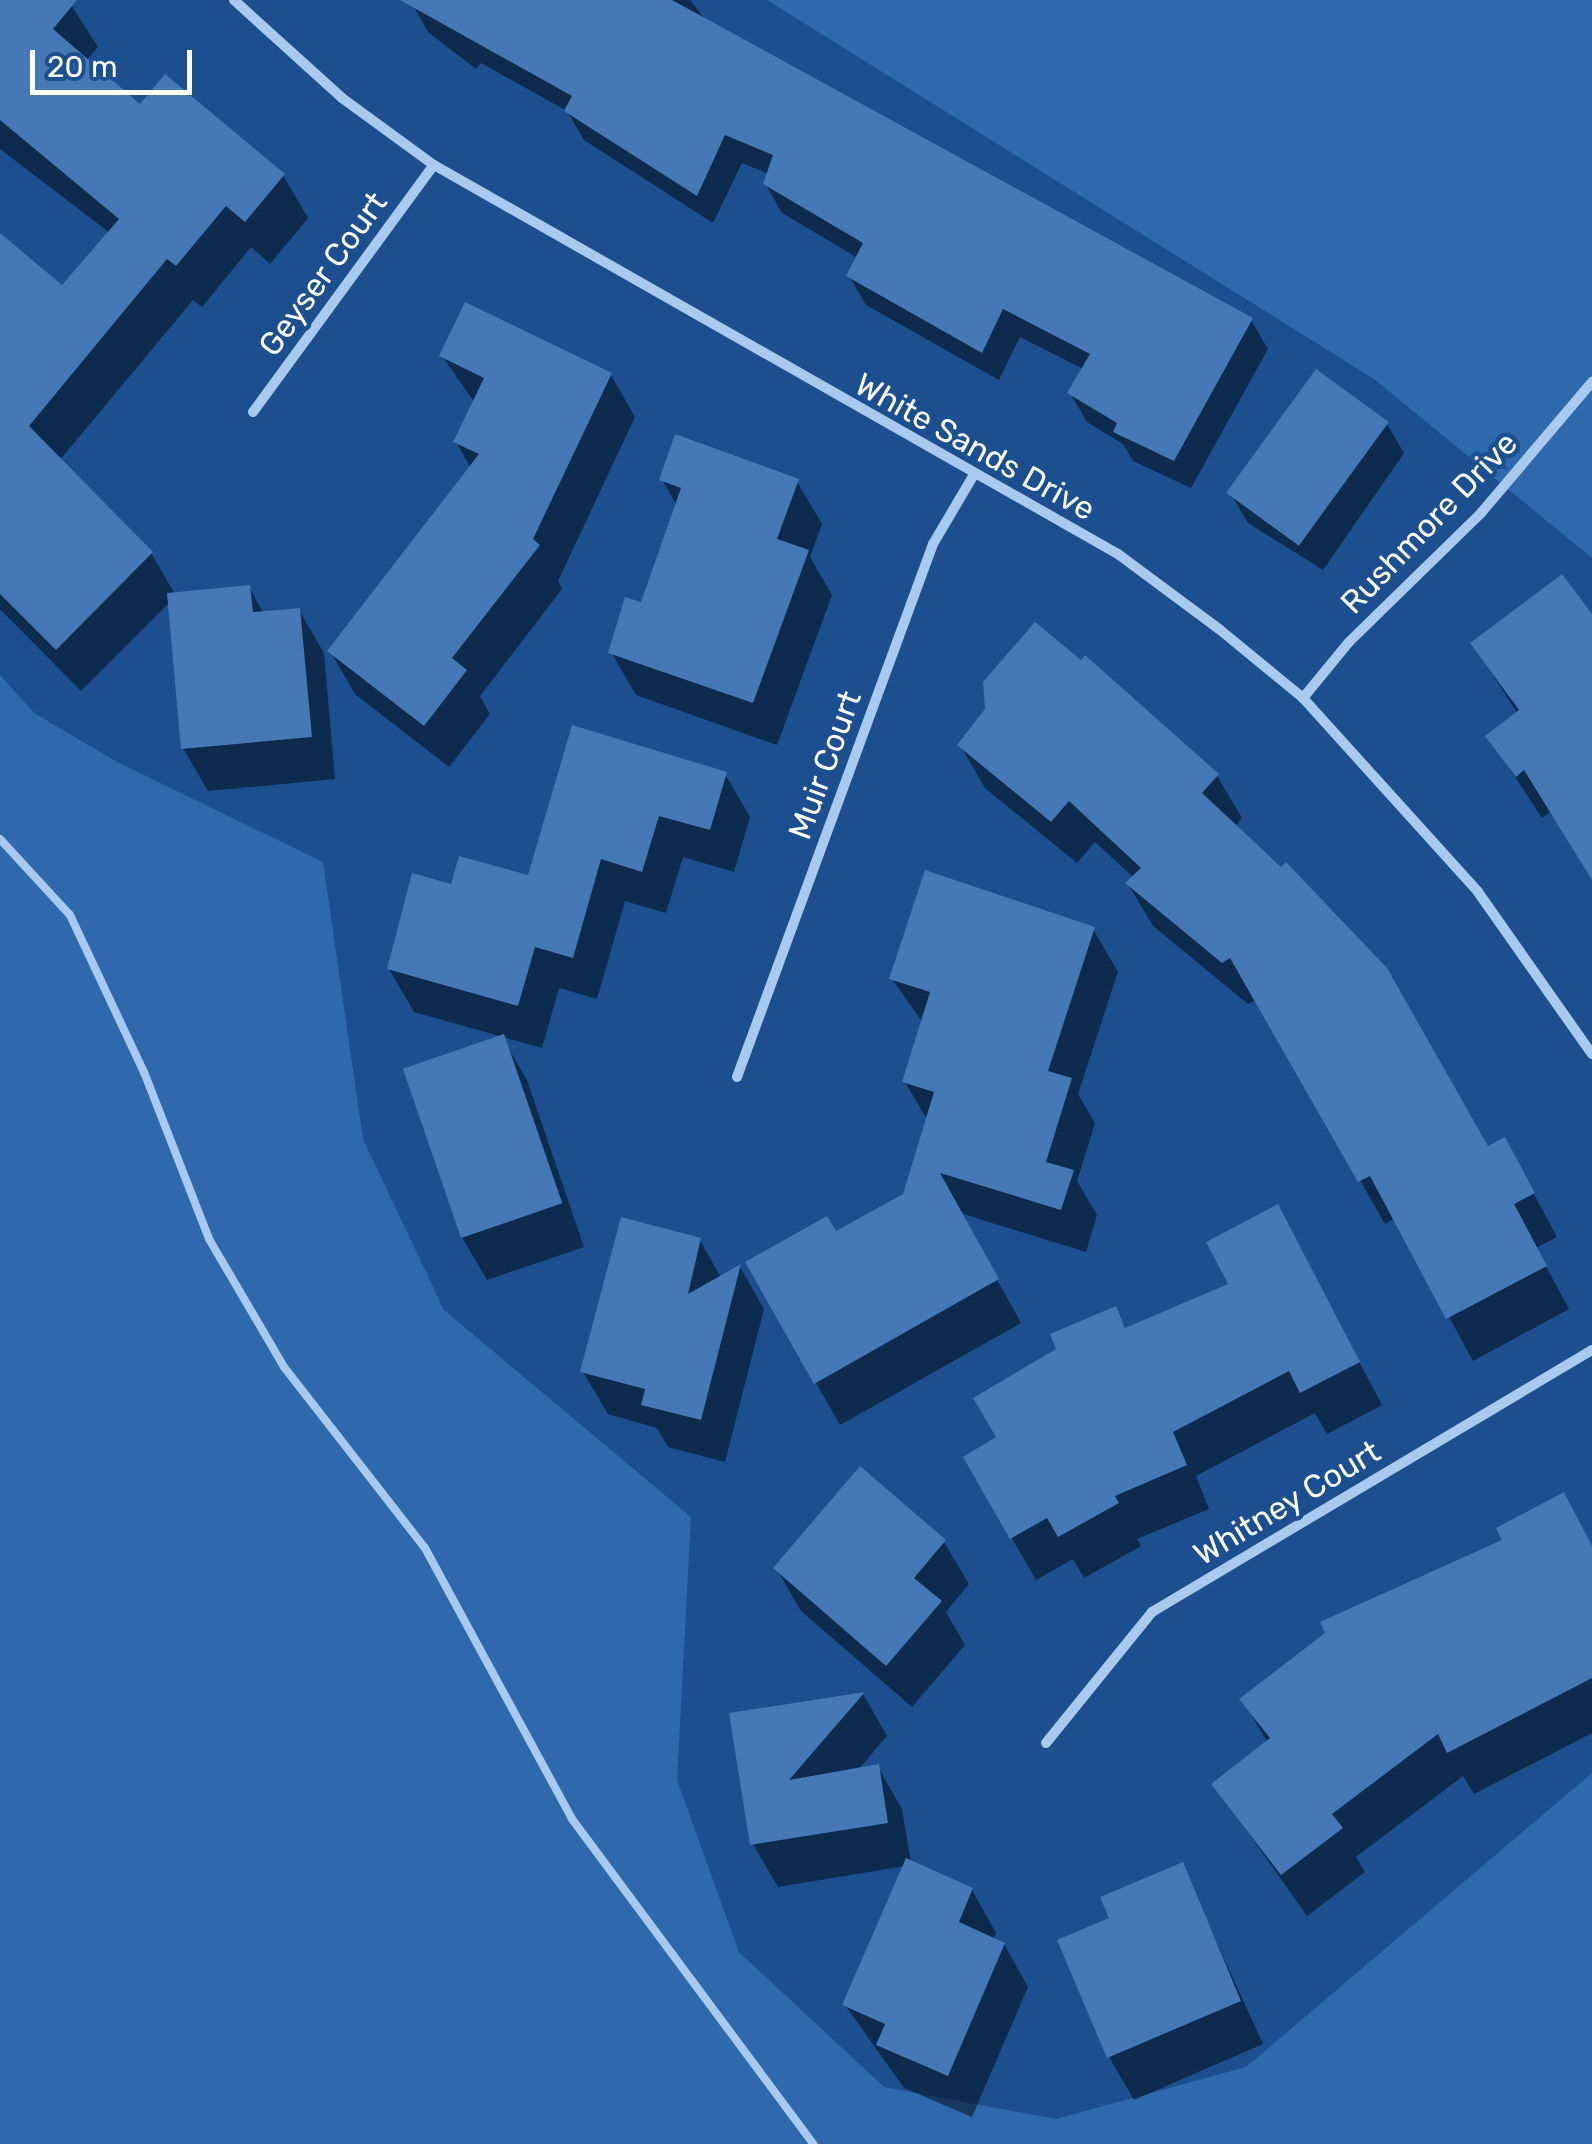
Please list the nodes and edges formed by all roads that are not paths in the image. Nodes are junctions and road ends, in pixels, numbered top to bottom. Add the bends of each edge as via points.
1 (234, 0) edge
2 (434, 165) junction
3 (1592, 382) edge
4 (253, 412) dead end
5 (973, 476) junction
6 (1302, 698) junction
7 (0, 839) edge
8 (1592, 1054) edge
9 (738, 1077) dead end
10 (1592, 1350) edge
11 (1046, 1743) dead end
12 (813, 2144) edge

1 - 2 street, White Sands Drive via 342,98
2 - 4 street, Geyser Court
2 - 5 street, White Sands Drive
3 - 6 street, Rushmore Drive via 1481,513 1349,642
5 - 6 street, White Sands Drive via 1118,554
5 - 9 street, Muir Court via 933,544
6 - 8 street, White Sands Drive via 1478,892
7 - 12 lane via 70,915 144,1072 209,1239 284,1367 425,1548 572,1819
10 - 11 street, Whitney Court via 1152,1612

